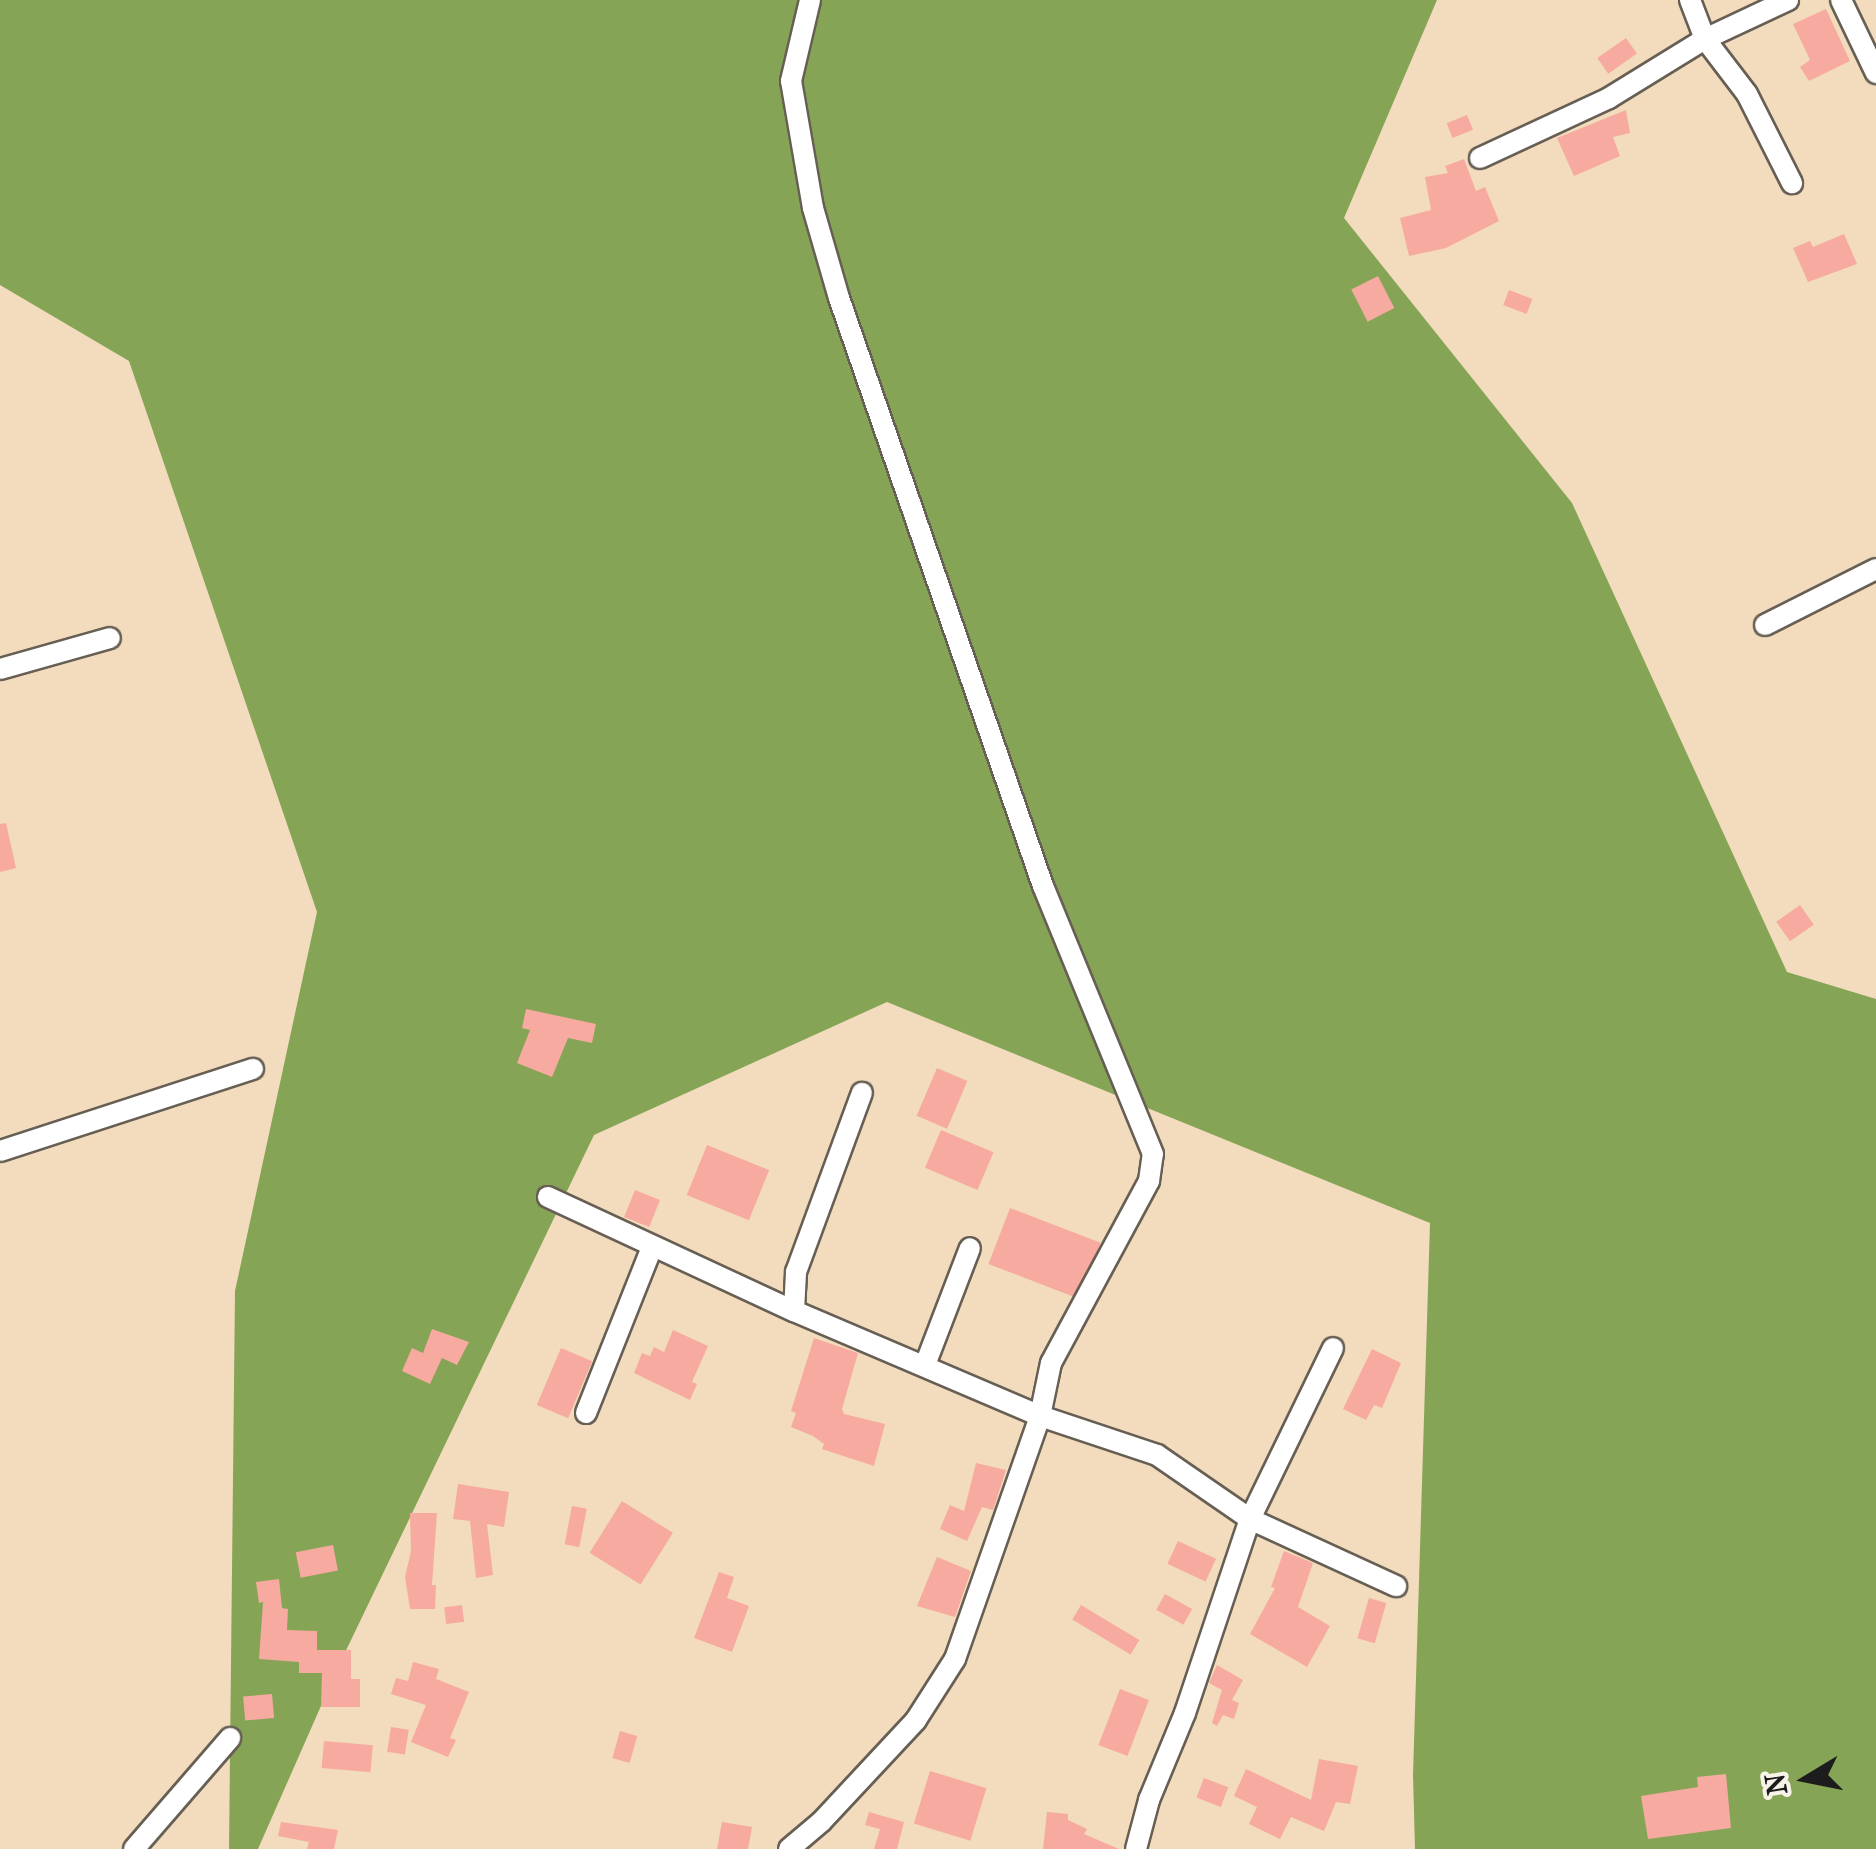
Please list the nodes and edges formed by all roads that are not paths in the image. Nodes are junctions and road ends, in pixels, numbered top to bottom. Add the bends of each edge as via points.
1 (810, 0) edge
2 (1690, 0) edge
3 (1788, 0) edge
4 (1841, 0) edge
5 (1705, 38) junction
6 (1876, 73) edge
7 (1480, 158) dead end
8 (1792, 182) dead end
9 (1876, 569) edge
10 (1765, 625) dead end
11 (110, 638) dead end
12 (0, 669) edge
13 (253, 1069) dead end
14 (862, 1093) dead end
15 (0, 1150) edge
16 (548, 1197) dead end
17 (652, 1247) junction
18 (970, 1248) dead end
19 (794, 1311) junction
20 (1334, 1348) dead end
21 (924, 1365) junction
22 (586, 1413) dead end
23 (1040, 1416) junction
24 (1250, 1519) junction
25 (1396, 1586) dead end
26 (230, 1738) dead end
27 (134, 1849) edge
28 (789, 1849) edge
29 (1136, 1849) edge

1 - 23 street via 791,82 813,208 1044,886 1153,1154 1149,1182 1051,1363
2 - 5 street
3 - 5 street
4 - 6 street
5 - 7 street via 1609,98
5 - 8 street via 1747,94
9 - 10 street
11 - 12 street
13 - 15 street
14 - 19 street via 796,1272
16 - 17 street
17 - 19 street
17 - 22 street
18 - 21 street
19 - 21 street
20 - 24 street
21 - 23 street
23 - 24 street via 1157,1455
23 - 28 street via 955,1660 916,1720
24 - 25 street
24 - 29 street
26 - 27 street

